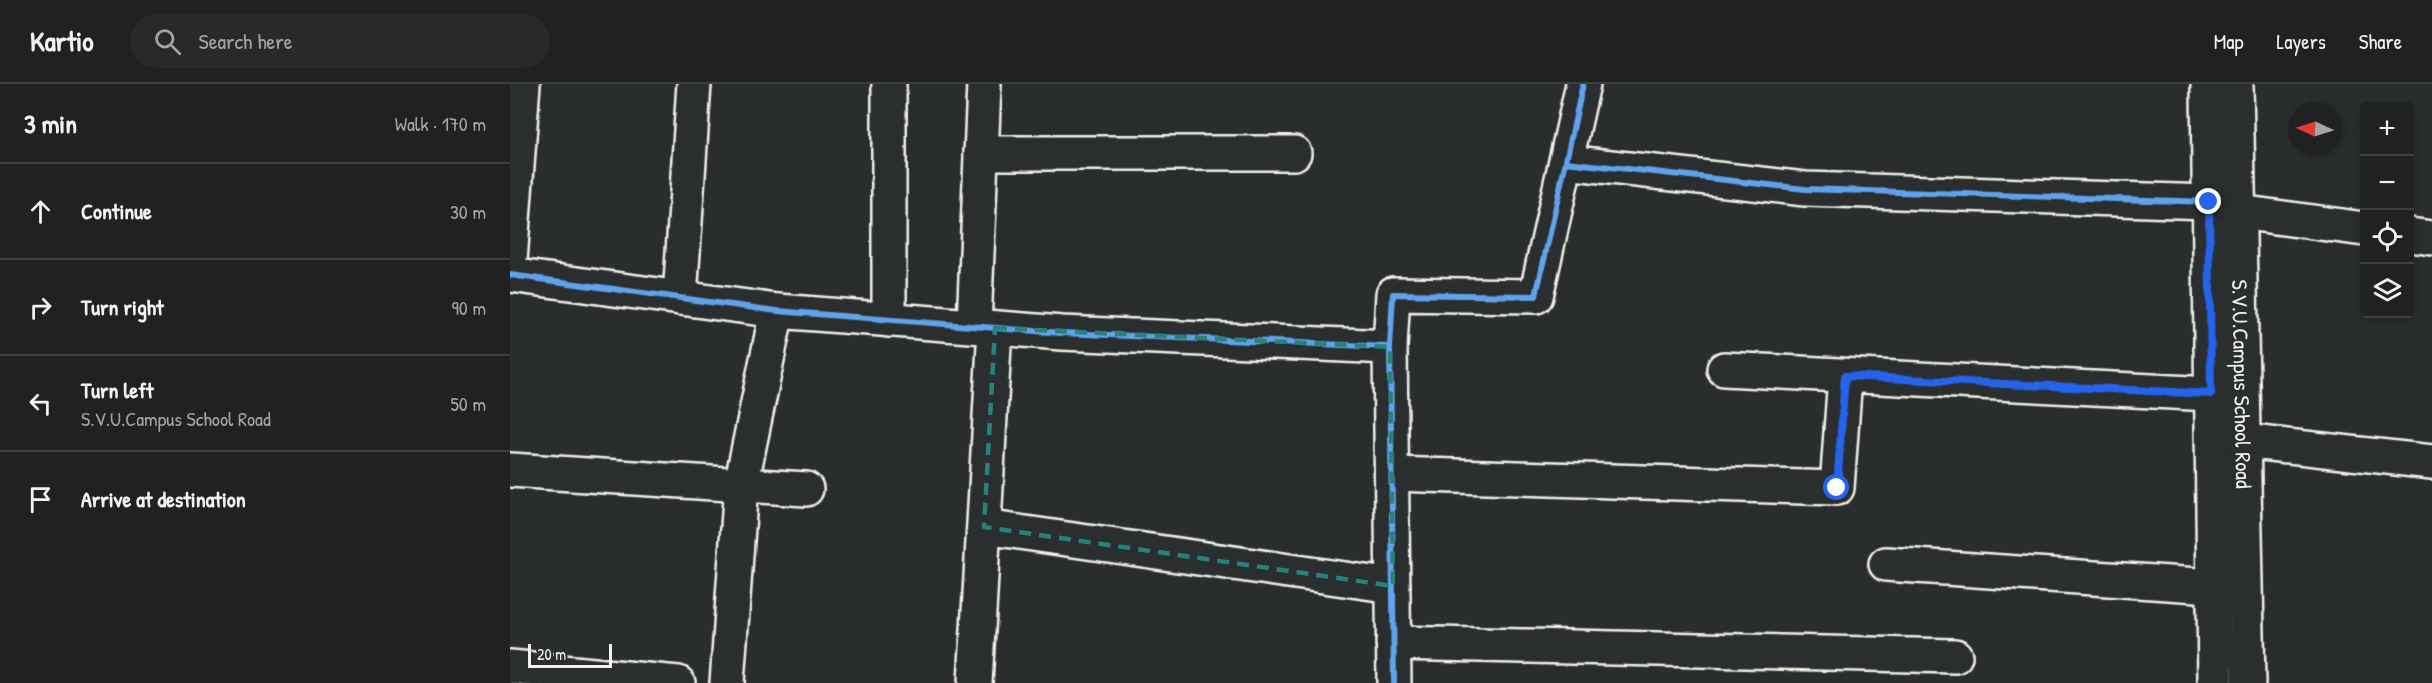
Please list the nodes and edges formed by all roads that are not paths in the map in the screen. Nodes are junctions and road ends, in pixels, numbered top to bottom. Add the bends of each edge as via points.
1 (523, 84) edge
2 (694, 84) edge
3 (889, 84) edge
4 (984, 84) edge
5 (1583, 84) edge
6 (2208, 84) edge
7 (2236, 84) edge
8 (981, 153) junction
9 (1294, 153) dead end
10 (1566, 162) junction
11 (2224, 207) junction
12 (2360, 228) edge
13 (2414, 236) edge
14 (2432, 238) edge
15 (510, 261) edge
16 (510, 275) edge
17 (680, 298) junction
18 (777, 311) junction
19 (889, 320) junction
20 (985, 327) junction
21 (1390, 348) junction
22 (1724, 369) dead end
23 (1845, 376) junction
24 (2211, 394) junction
25 (2243, 441) junction
26 (2432, 462) edge
27 (510, 470) edge
28 (1392, 474) junction
29 (741, 485) junction
30 (806, 489) dead end
31 (984, 527) junction
32 (1886, 564) dead end
33 (1393, 586) junction
34 (2213, 586) junction
35 (1393, 643) junction
36 (1955, 656) dead end
37 (510, 667) edge
38 (678, 683) edge
39 (727, 683) edge
40 (975, 683) edge
41 (1394, 683) edge
42 (2214, 683) edge
43 (2248, 683) edge

1 - 15 street
2 - 17 street
3 - 19 street
4 - 8 street
5 - 10 street
6 - 11 street, S.V.U.Campus School Road
7 - 11 street, S.V.U.Campus School Road
8 - 9 street
8 - 20 street
10 - 11 street via 1805,189
10 - 21 street via 1536,296 1393,294
11 - 12 street
11 - 24 street, S.V.U.Campus School Road
11 - 25 street, S.V.U.Campus School Road
13 - 14 street
16 - 17 street
17 - 18 street
18 - 19 street
18 - 29 street
19 - 20 street
20 - 21 street
20 - 31 street
21 - 28 street
22 - 23 street
23 - 24 street
23 - 28 street via 1837,488
24 - 34 street, S.V.U.Campus School Road
25 - 26 street
25 - 43 street, S.V.U.Campus School Road
27 - 29 street
28 - 33 street
29 - 30 street
29 - 39 street
31 - 33 street
31 - 40 street
32 - 34 street
33 - 35 street
34 - 42 street, S.V.U.Campus School Road
35 - 36 street
35 - 41 street
37 - 38 street

